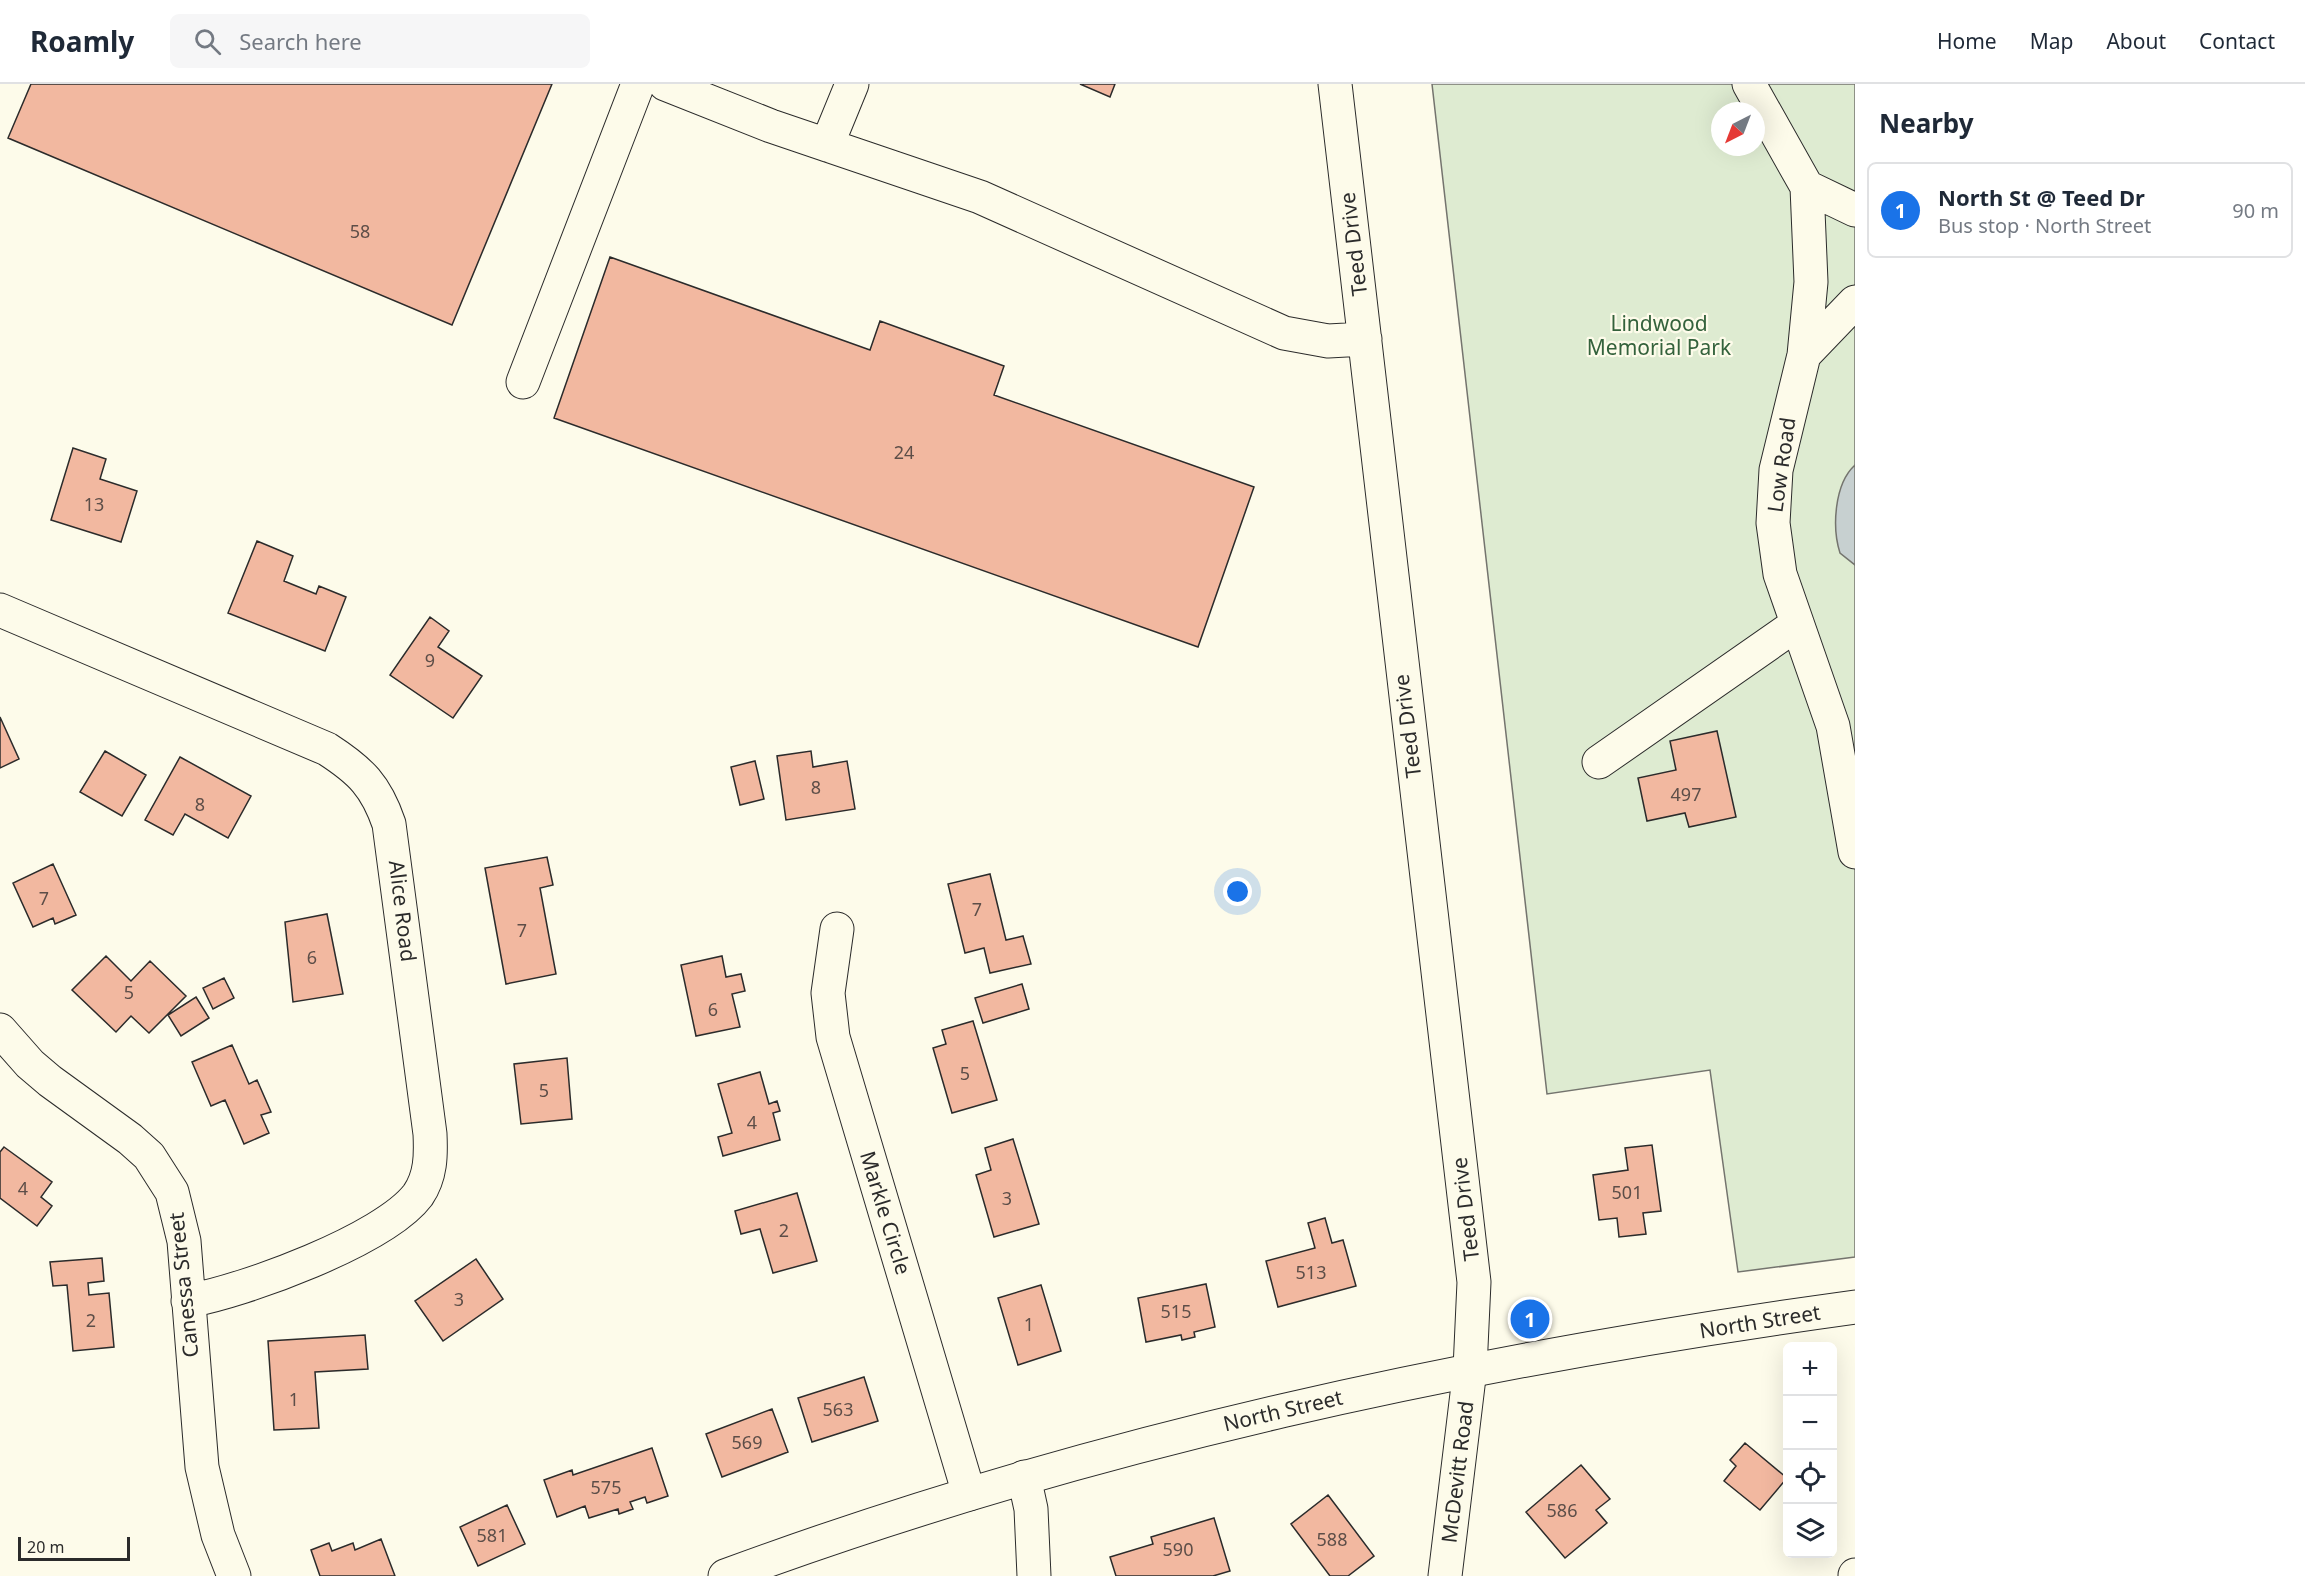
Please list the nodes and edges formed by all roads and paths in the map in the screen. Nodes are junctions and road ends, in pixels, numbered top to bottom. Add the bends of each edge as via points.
1 (638, 84) edge
2 (665, 84) edge
3 (852, 84) edge
4 (1335, 84) edge
5 (1749, 84) edge
6 (827, 145) junction
7 (1807, 187) junction
8 (1855, 210) edge
9 (1855, 302) edge
10 (1365, 339) junction
11 (1804, 356) junction
12 (523, 382) dead end
13 (0, 610) edge
14 (1797, 624) junction
15 (1599, 762) dead end
16 (1855, 852) edge
17 (837, 929) dead end
18 (0, 1030) edge
19 (188, 1301) junction
20 (1855, 1307) edge
21 (1470, 1369) junction
22 (1024, 1477) junction
23 (969, 1494) junction
24 (234, 1576) edge
25 (726, 1576) edge
26 (1034, 1576) edge
27 (1445, 1576) edge

1 - 12 street
2 - 6 street
3 - 6 street
4 - 10 street, Teed Drive
5 - 7 street, Low Road
6 - 10 street via 990,201 1284,333 1328,341
7 - 8 street
7 - 11 street, Low Road via 1811,282
9 - 11 street
10 - 21 street, Teed Drive via 1474,1282
11 - 14 street, Low Road via 1776,470 1773,523 1780,574
13 - 19 street, Alice Road via 327,749 369,781 389,824 430,1134 428,1176 403,1210 363,1236 239,1290
14 - 15 street
14 - 16 street, Low Road via 1833,726
17 - 23 street, Markle Circle via 828,993 833,1037
18 - 19 street, Canessa Street via 30,1064 130,1139 162,1173 180,1216
19 - 24 street, Canessa Street via 202,1467 215,1523
20 - 21 street, North Street
21 - 22 street, North Street via 1284,1410
21 - 27 street, McDevitt Road
22 - 23 street, North Street
22 - 26 street via 1031,1509
23 - 25 street, North Street

